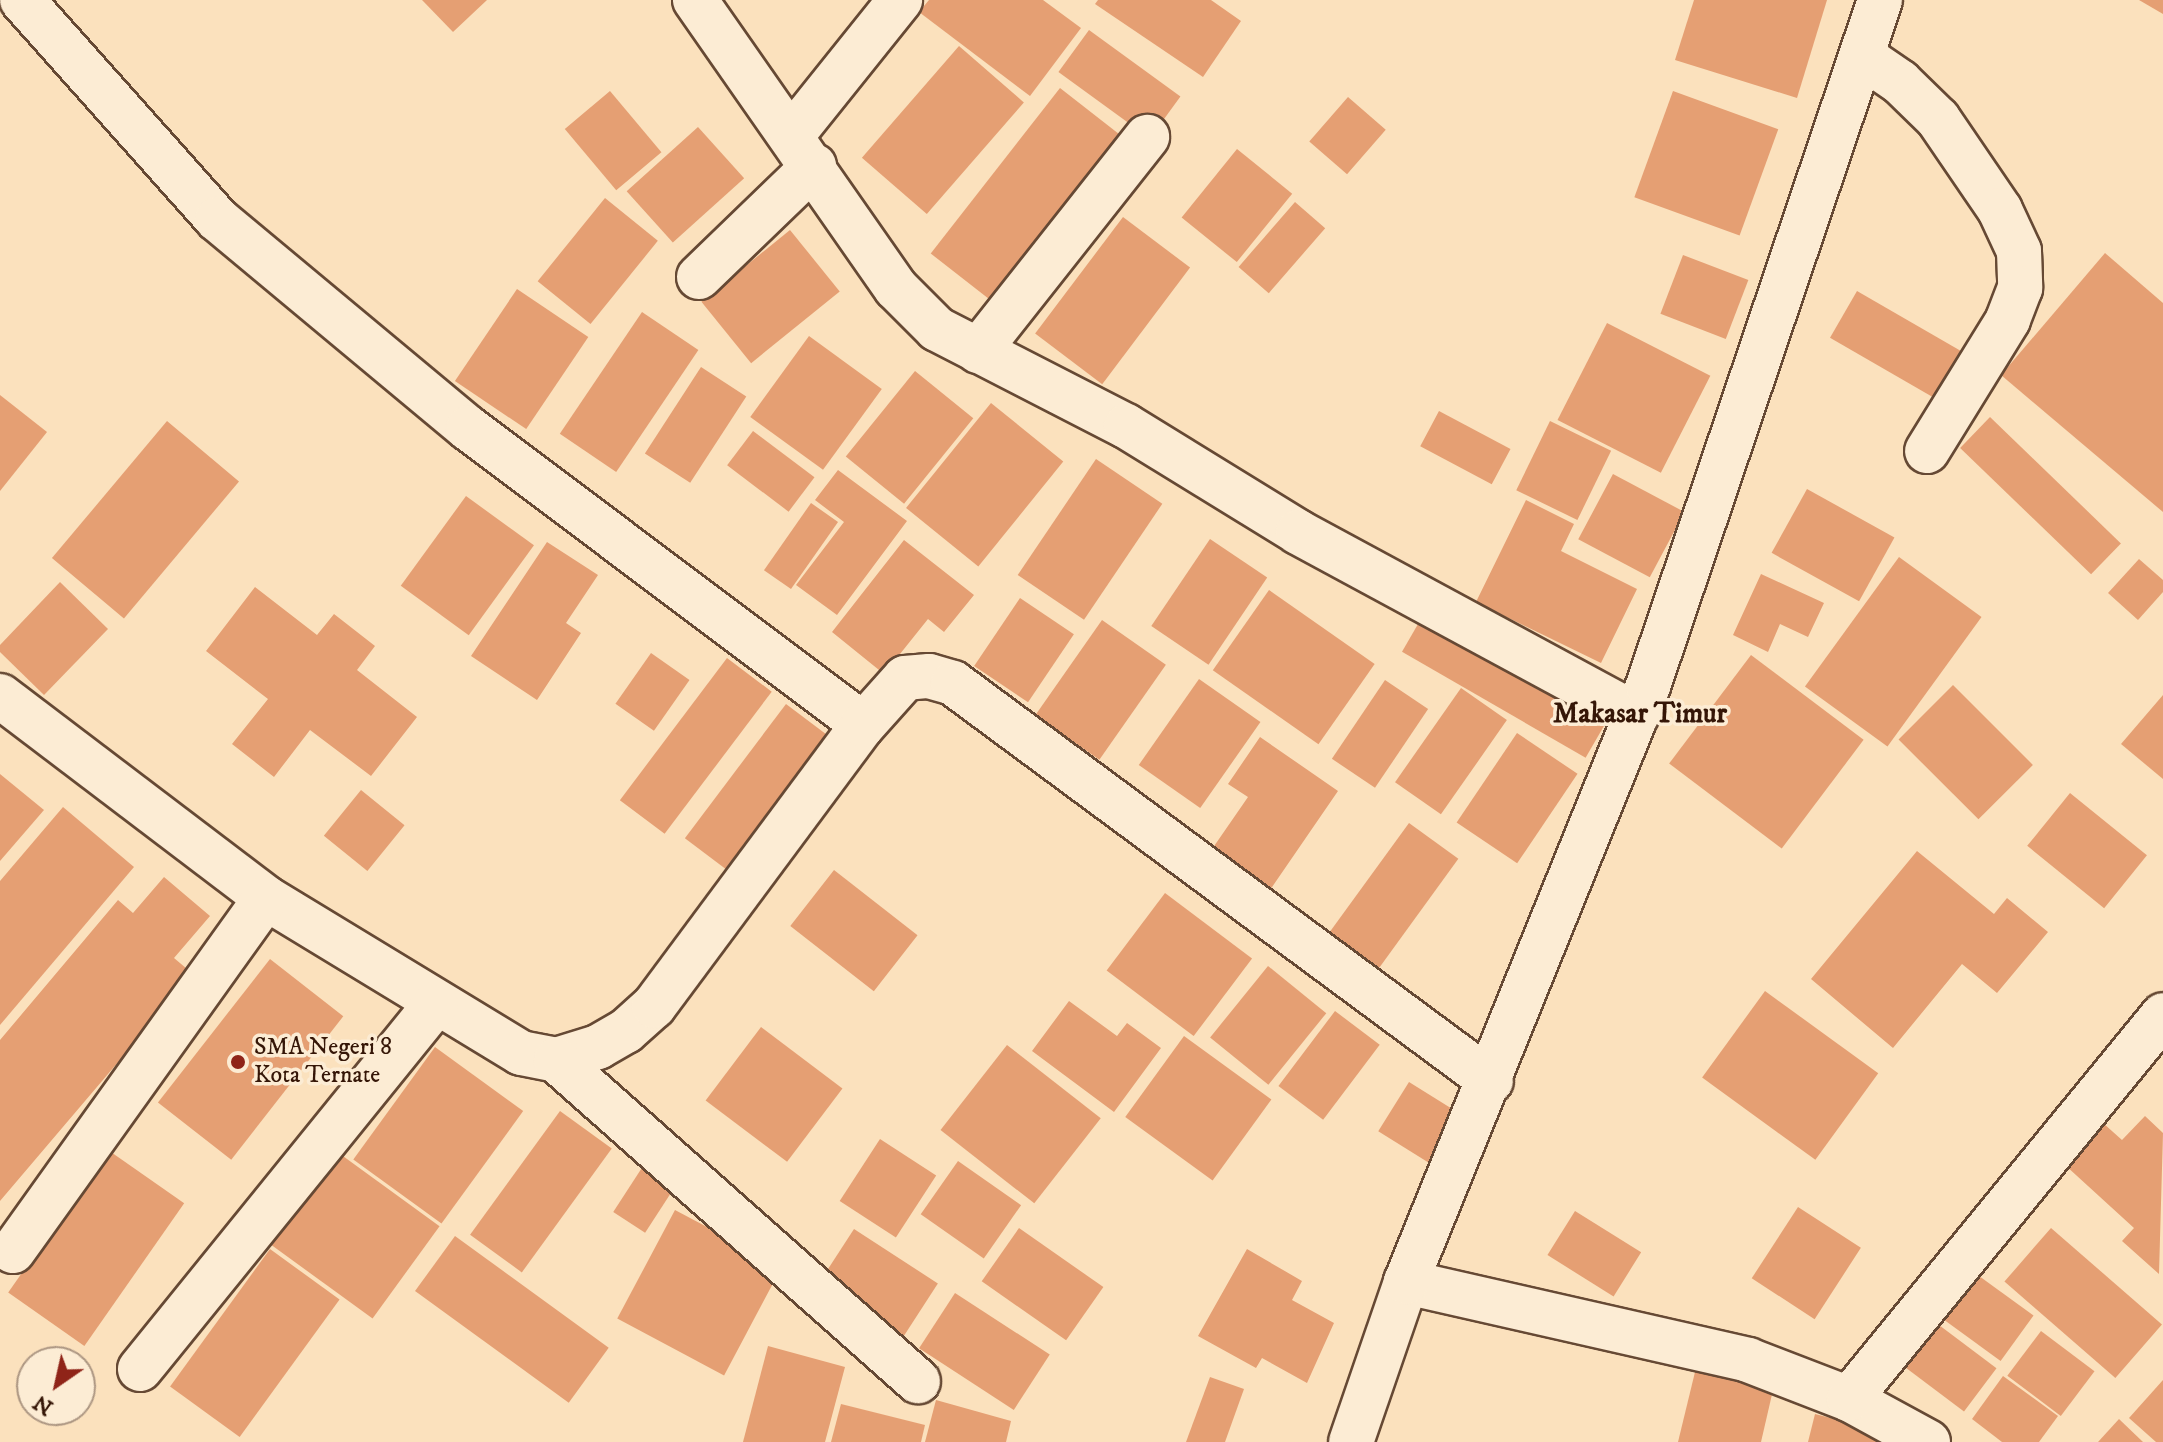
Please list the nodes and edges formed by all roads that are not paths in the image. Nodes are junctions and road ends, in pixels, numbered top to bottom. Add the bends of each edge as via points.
1 (22, 0) edge
2 (695, 0) edge
3 (900, 0) edge
4 (1880, 0) edge
5 (1862, 56) junction
6 (1147, 137) dead end
7 (803, 150) junction
8 (699, 277) dead end
9 (978, 351) junction
10 (1927, 451) dead end
11 (0, 696) edge
12 (1637, 715) junction
13 (863, 725) junction
14 (266, 898) junction
15 (436, 1004) junction
16 (2163, 1015) edge
17 (556, 1060) junction
18 (1491, 1081) junction
19 (13, 1251) dead end
20 (1406, 1282) junction
21 (140, 1369) dead end
22 (918, 1381) dead end
23 (1849, 1399) junction
24 (1351, 1442) edge
25 (1928, 1442) edge

1 - 13 street via 217,219 468,428
2 - 7 street
3 - 7 street
4 - 5 street
5 - 10 street via 1900,82 1938,119 2000,210 2019,251 2020,288 2008,320
5 - 12 street
6 - 9 street
7 - 8 street
7 - 9 street via 914,312
9 - 12 street via 1126,426 1298,532
11 - 14 street
12 - 18 street
13 - 17 street via 654,1006 598,1047
13 - 18 street via 905,678 929,676 953,683
14 - 15 street
14 - 19 street
15 - 17 street via 521,1053
15 - 21 street
16 - 23 street
17 - 22 street
18 - 20 street
20 - 23 street via 1748,1360
20 - 24 street
23 - 25 street

